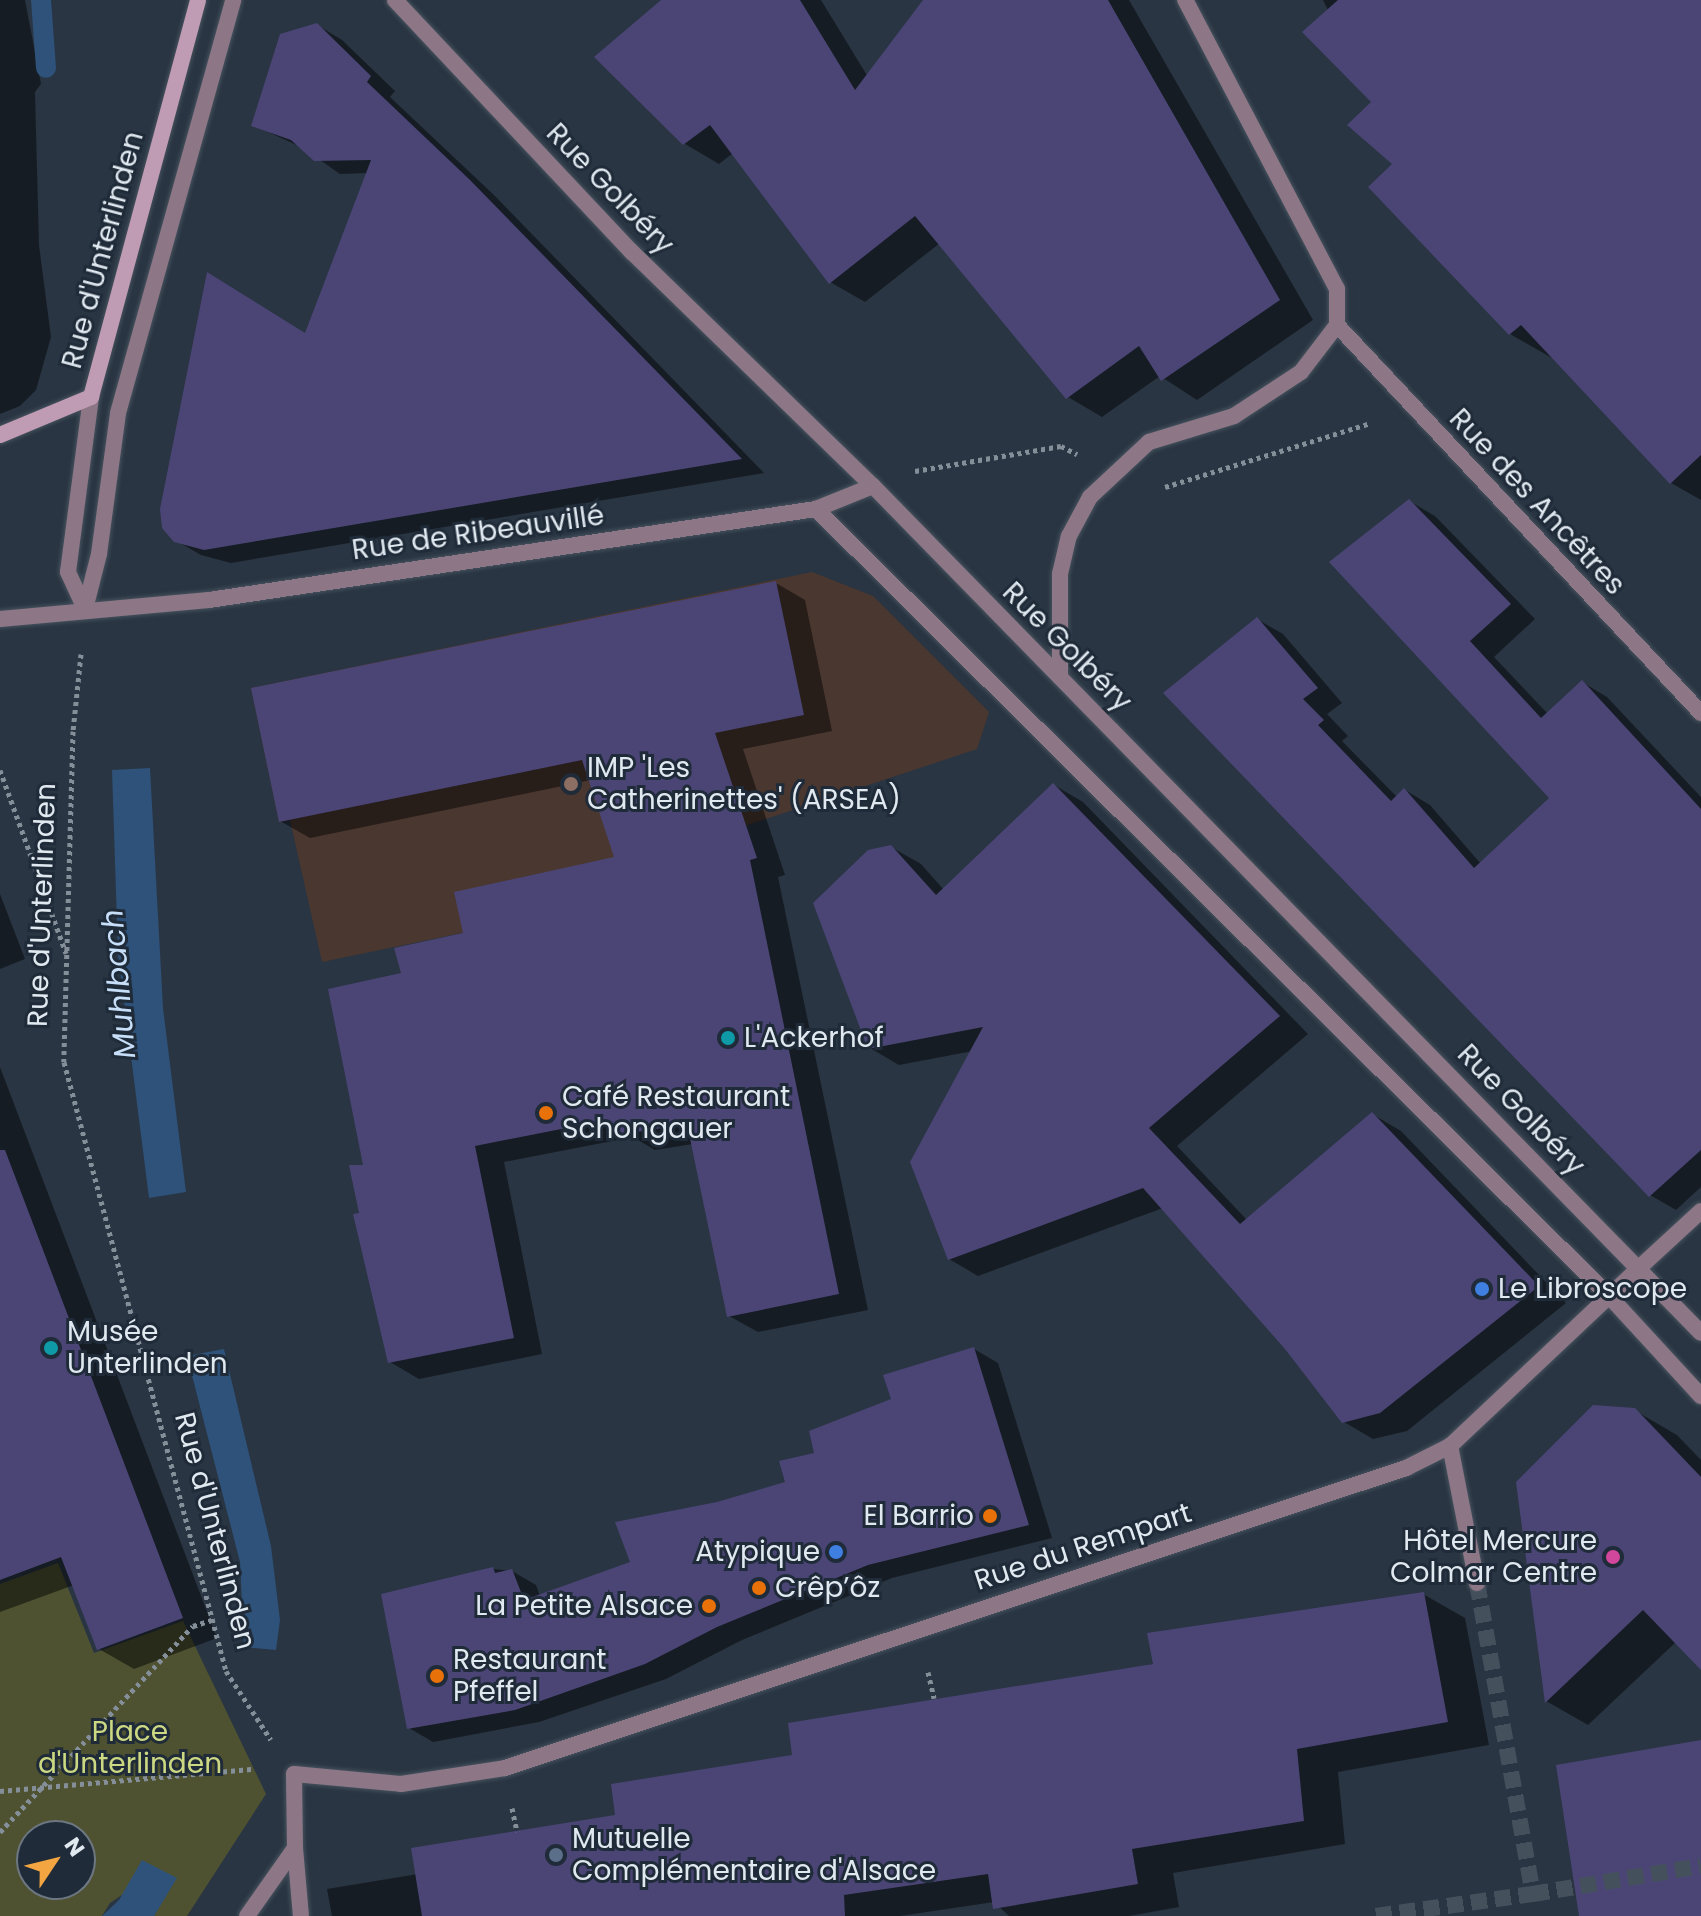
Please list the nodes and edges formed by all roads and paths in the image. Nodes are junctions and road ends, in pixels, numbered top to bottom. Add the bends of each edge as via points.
1 (198, 0) edge
2 (233, 0) edge
3 (395, 0) edge
4 (1185, 0) edge
5 (1337, 325) junction
6 (91, 397) junction
7 (0, 435) edge
8 (873, 486) junction
9 (816, 509) junction
10 (85, 609) junction
11 (0, 619) edge
12 (1060, 677) junction
13 (1701, 713) edge
14 (0, 770) edge
15 (67, 956) junction
16 (1701, 1211) edge
17 (1639, 1268) junction
18 (1609, 1296) junction
19 (1701, 1333) edge
20 (1701, 1396) edge
21 (1450, 1446) junction
22 (1477, 1583) tunnel mouth
23 (212, 1620) junction
24 (256, 1769) dead end
25 (294, 1774) junction
26 (47, 1787) junction
27 (0, 1791) edge
28 (0, 1832) edge
29 (295, 1848) junction
30 (247, 1916) edge
31 (301, 1916) edge

1 - 6 main road, Rue d'Unterlinden
2 - 10 street, Rue d'Unterlinden via 118,413 99,554
3 - 8 street, Rue Golbéry via 632,252
4 - 5 street via 1337,289
5 - 12 street via 1301,372 1234,416 1149,442 1090,497 1069,536 1060,574
5 - 13 street, Rue des Ancêtres
6 - 7 main road
6 - 10 street, Rue d'Unterlinden via 68,572
8 - 9 street, Rue de Ribeauvillé
8 - 12 street, Rue Golbéry
9 - 10 street, Rue de Ribeauvillé via 209,600
9 - 18 street
10 - 11 street, Rue de Ribeauvillé
10 - 15 path, Rue d'Unterlinden via 73,731
12 - 17 street, Rue Golbéry
14 - 15 path
15 - 23 path, Rue d'Unterlinden via 64,1062
16 - 17 street, Rue du Rempart
17 - 18 street, Rue du Rempart
17 - 19 street, Rue Golbéry
18 - 20 street
18 - 21 street, Rue du Rempart
21 - 22 street
21 - 25 street, Rue du Rempart via 1406,1468 505,1768 401,1784
23 - 25 path, Rue d'Unterlinden via 226,1671
23 - 26 path via 193,1626
24 - 26 path
25 - 29 street
26 - 27 path
26 - 28 path
29 - 30 street
29 - 31 street

